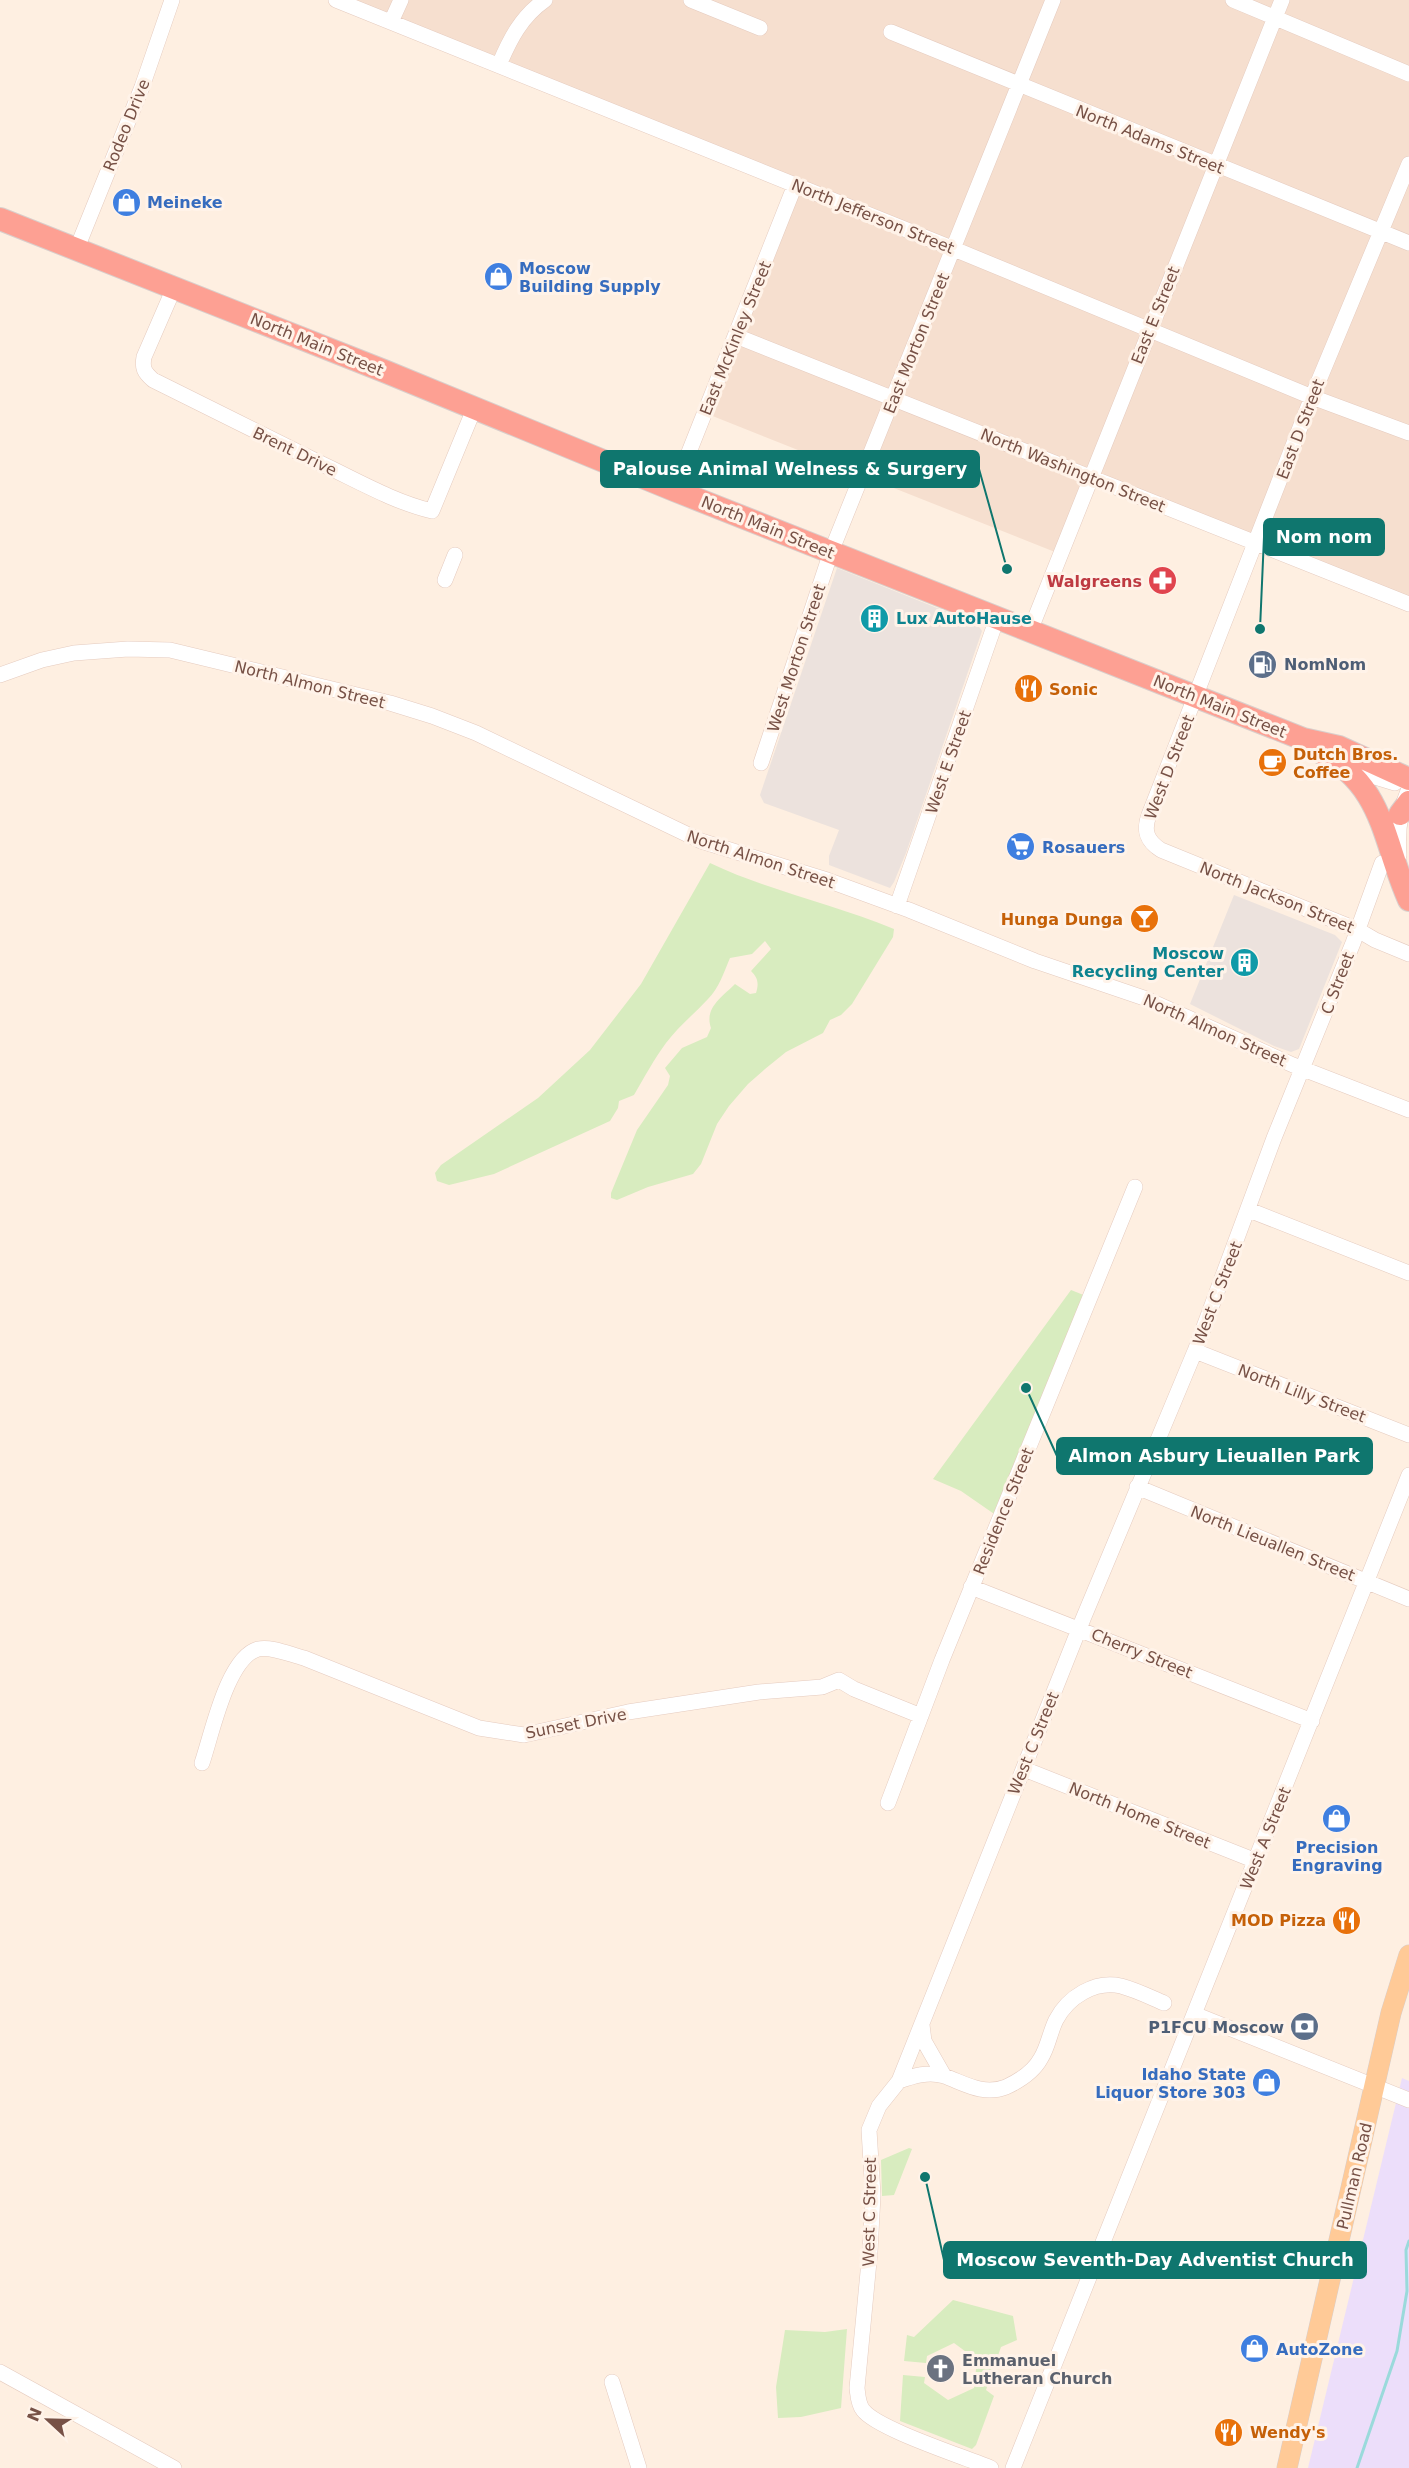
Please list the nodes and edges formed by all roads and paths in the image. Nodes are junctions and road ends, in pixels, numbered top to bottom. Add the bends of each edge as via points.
1 (172, 0) edge
2 (336, 0) edge
3 (400, 0) edge
4 (545, 0) edge
5 (691, 0) edge
6 (1053, 0) edge
7 (1233, 0) edge
8 (1282, 0) edge
9 (717, 5) edge
10 (1275, 18) junction
11 (391, 22) junction
12 (759, 28) dead end
13 (891, 33) dead end
14 (499, 65) junction
15 (1409, 74) edge
16 (1019, 86) junction
17 (1409, 164) edge
18 (1215, 166) junction
19 (795, 185) junction
20 (0, 219) edge
21 (1380, 232) junction
22 (1409, 243) edge
23 (77, 248) junction
24 (954, 249) junction
25 (174, 288) junction
26 (1149, 331) junction
27 (736, 336) junction
28 (1312, 397) junction
29 (894, 398) junction
30 (474, 408) junction
31 (1409, 433) edge
32 (1090, 477) junction
33 (674, 490) junction
34 (1255, 544) junction
35 (831, 552) junction
36 (455, 555) dead end
37 (445, 580) dead end
38 (1409, 604) edge
39 (997, 618) junction
40 (1030, 631) junction
41 (0, 675) edge
42 (1196, 696) junction
43 (1303, 739) junction
44 (761, 763) dead end
45 (1342, 766) junction
46 (1409, 778) edge
47 (1409, 788) edge
48 (1404, 808) edge
49 (1148, 838) joint
50 (1382, 863) dead end
51 (1405, 890) edge
52 (897, 906) junction
53 (1358, 930) junction
54 (1409, 954) edge
55 (1303, 1069) junction
56 (1409, 1110) edge
57 (1135, 1187) dead end
58 (1249, 1210) junction
59 (1409, 1273) edge
60 (1195, 1351) junction
61 (1409, 1435) edge
62 (1409, 1475) edge
63 (1137, 1487) junction
64 (1368, 1581) junction
65 (971, 1587) junction
66 (1409, 1599) edge
67 (1079, 1628) junction
68 (921, 1716) junction
69 (1312, 1722) junction
70 (202, 1762) dead end
71 (1023, 1768) junction
72 (888, 1803) dead end
73 (1256, 1861) junction
74 (1231, 1923) junction
75 (1409, 1955) edge
76 (1164, 2003) dead end
77 (1194, 2014) junction
78 (922, 2022) junction
79 (1249, 2036) junction
80 (944, 2076) junction
81 (899, 2081) junction
82 (1374, 2087) junction
83 (1409, 2100) edge
84 (0, 2372) edge
85 (612, 2382) dead end
86 (174, 2468) edge
87 (639, 2468) edge
88 (991, 2468) edge
89 (1013, 2468) edge
90 (1287, 2468) edge

1 - 23 street, Rodeo Drive via 142,87
2 - 11 street, North Jefferson Street
3 - 11 street
4 - 14 street via 531,9 511,36
5 - 9 street
6 - 16 street, East Morton Street
7 - 10 street
8 - 10 street, East E Street
9 - 12 street
10 - 15 street
10 - 18 street, East E Street
11 - 14 street, North Jefferson Street
13 - 16 street, North Adams Street
14 - 19 street, North Jefferson Street
16 - 18 street, North Adams Street
16 - 24 street, East Morton Street
17 - 21 street, East D Street
18 - 21 street, North Adams Street
18 - 26 street, East E Street
19 - 24 street, North Jefferson Street
19 - 27 street, East McKinley Street
20 - 23 highway, North Main Street
21 - 22 street, North Adams Street
21 - 28 street, East D Street
23 - 25 highway, North Main Street
24 - 26 street, North Jefferson Street
24 - 29 street, East Morton Street
25 - 30 highway, North Main Street
25 - 30 street, Brent Drive via 144,357 142,366 153,380 420,508 432,512
26 - 28 street, North Jefferson Street
26 - 32 street, East E Street
27 - 29 street, North Washington Street
27 - 33 street, East McKinley Street
28 - 31 street, North Jefferson Street
28 - 34 street, East D Street
29 - 32 street, North Washington Street
29 - 35 street, East Morton Street
30 - 33 highway, North Main Street
32 - 34 street, North Washington Street
32 - 40 street, East E Street
33 - 35 highway, North Main Street
34 - 38 street, North Washington Street
34 - 42 street, East D Street
35 - 39 highway, North Main Street
35 - 44 street, West Morton Street
36 - 37 street
39 - 40 highway, North Main Street
39 - 52 street, West E Street
40 - 42 highway, North Main Street
41 - 52 street, North Almon Street via 74,652 171,650 390,703 484,737 701,841
42 - 43 highway, North Main Street
42 - 49 street, West D Street via 1146,824
43 - 45 highway, North Main Street
43 - 46 highway, North Main Street via 1339,747
45 - 47 street, North Main Street
45 - 51 highway, North Main Street via 1374,805
47 - 48 street
48 - 51 street via 1397,831
49 - 53 street, North Jackson Street via 1161,850
50 - 53 street, C Street
52 - 55 street, North Almon Street via 1035,961 1180,1012
53 - 54 street, North Jackson Street
53 - 55 street, C Street
55 - 56 street, North Almon Street
55 - 58 street, West C Street
57 - 65 street, Residence Street
58 - 59 street
58 - 60 street, West C Street
60 - 61 street, North Lilly Street
60 - 63 street, West C Street
62 - 64 street, West A Street
63 - 64 street, North Lieuallen Street
63 - 67 street, West C Street
64 - 66 street, North Lieuallen Street
64 - 69 street, West A Street
65 - 67 street, Cherry Street
65 - 68 street, Residence Street
67 - 69 street, Cherry Street
67 - 71 street, West C Street
68 - 70 street, Sunset Drive via 839,1680 822,1687 759,1692 628,1712 524,1735 503,1733 469,1724 304,1658 258,1650 234,1672
68 - 72 street, Residence Street
69 - 73 street, West A Street
71 - 73 street, North Home Street
71 - 78 street, West C Street
73 - 74 street, West A Street
74 - 77 street, West A Street
74 - 79 street via 1209,2008 1216,2018
75 - 82 main road, Pullman Road
76 - 80 street via 1119,1985 1091,1988 1065,2005 1041,2059 1023,2077 1004,2088 984,2090
77 - 79 street
77 - 89 street, West A Street
78 - 80 street via 924,2041
78 - 81 street, West C Street
79 - 82 street
80 - 81 street via 920,2075
81 - 88 street, West C Street via 879,2106 869,2130 873,2195 859,2401 863,2410 881,2424
82 - 83 street
82 - 90 main road, Pullman Road
84 - 86 street
85 - 87 street

